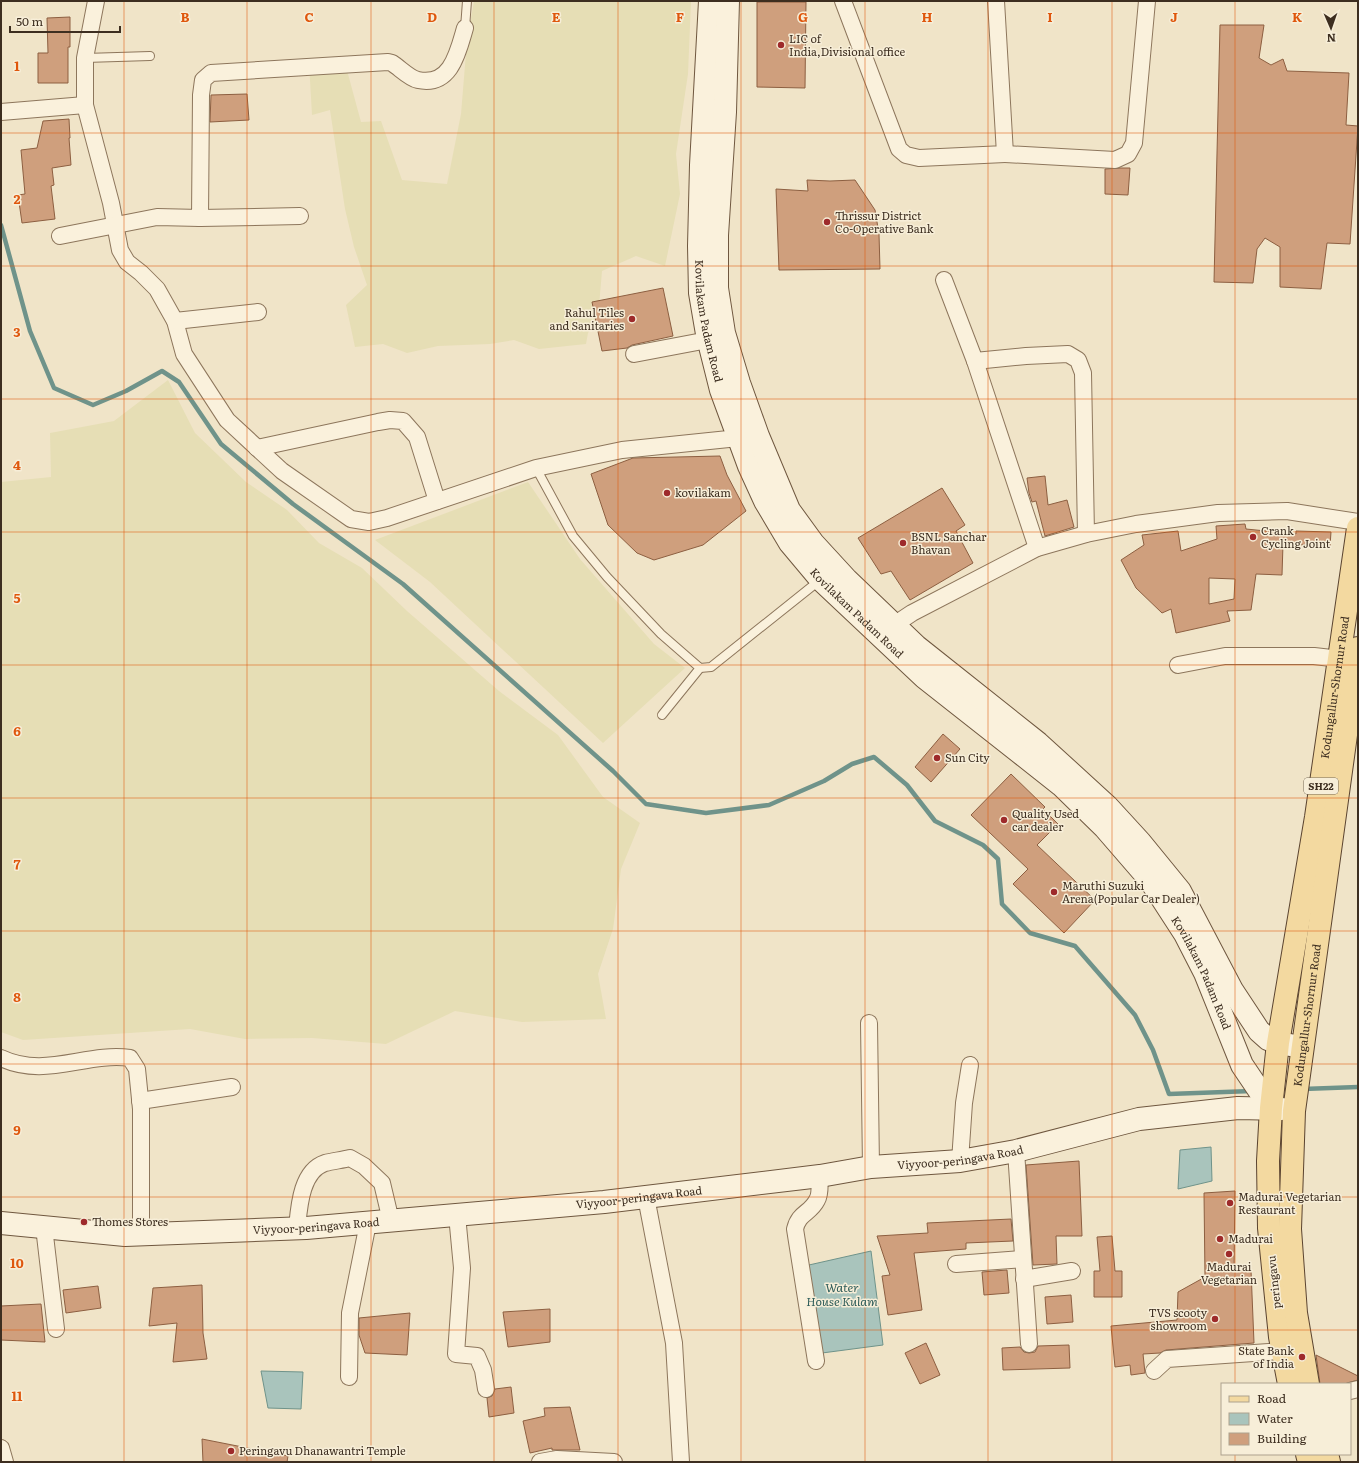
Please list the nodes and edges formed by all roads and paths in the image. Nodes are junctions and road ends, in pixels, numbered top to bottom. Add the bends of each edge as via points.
1 (96, 1) edge
2 (468, 1) edge
3 (710, 1) edge
4 (728, 1) edge
5 (843, 1) edge
6 (996, 1) edge
7 (1147, 1) edge
8 (465, 28) joint
9 (150, 56) dead end
10 (85, 58) junction
11 (85, 105) junction
12 (4, 112) edge
13 (1005, 154) junction
14 (300, 216) dead end
15 (200, 218) junction
16 (115, 224) junction
17 (60, 236) dead end
18 (944, 280) dead end
19 (258, 312) dead end
20 (175, 321) junction
21 (708, 340) junction
22 (634, 354) dead end
23 (975, 361) junction
24 (748, 437) junction
25 (257, 448) junction
26 (536, 468) junction
27 (437, 501) junction
28 (1358, 522) edge
29 (1358, 528) edge
30 (1086, 534) junction
31 (1037, 548) junction
32 (821, 580) junction
33 (888, 631) junction
34 (1353, 655) edge
35 (1178, 665) dead end
36 (700, 668) junction
37 (662, 715) dead end
38 (1353, 720) edge
39 (870, 1023) dead end
40 (1278, 1043) junction
41 (1302, 1047) junction
42 (1, 1058) edge
43 (970, 1065) dead end
44 (1264, 1082) junction
45 (232, 1087) dead end
46 (140, 1101) junction
47 (1270, 1104) junction
48 (1295, 1108) junction
49 (1016, 1151) junction
50 (960, 1161) junction
51 (871, 1167) junction
52 (820, 1176) junction
53 (646, 1197) junction
54 (457, 1215) junction
55 (391, 1221) junction
56 (1, 1223) edge
57 (368, 1223) junction
58 (44, 1227) junction
59 (297, 1228) junction
60 (141, 1234) junction
61 (1023, 1259) junction
62 (956, 1264) dead end
63 (1072, 1271) dead end
64 (1024, 1279) junction
65 (56, 1329) dead end
66 (1028, 1344) dead end
67 (1282, 1351) junction
68 (816, 1361) dead end
69 (1154, 1371) dead end
70 (349, 1377) dead end
71 (1289, 1383) edge
72 (1308, 1383) edge
73 (486, 1389) dead end
74 (1, 1448) edge
75 (5, 1462) edge
76 (540, 1462) edge
77 (614, 1462) edge
78 (681, 1462) edge

1 - 10 street
2 - 8 lane
3 - 21 main road, Kovilakam Padam Road via 699,246 700,293
4 - 24 main road, Kovilakam Padam Road via 725,112 717,235 717,288 724,333 739,383
5 - 13 street via 899,149 906,155 919,158
6 - 13 street
7 - 13 street via 1134,143 1128,154 1115,160
8 - 15 street via 455,61 444,76 432,80 418,80 392,62 211,73 203,80 200,95
9 - 10 lane
10 - 11 street
11 - 12 street
11 - 16 street
14 - 15 street
15 - 16 street via 157,217
16 - 17 street
16 - 20 street via 120,250 128,262 157,289
18 - 23 street
19 - 20 street
20 - 25 street via 184,354 227,420
21 - 22 street
21 - 24 main road, Kovilakam Padam Road via 721,390
23 - 30 street via 1068,354 1078,360 1083,373
23 - 31 street
24 - 26 street via 622,450
24 - 32 main road, Kovilakam Padam Road via 765,501 790,543
24 - 33 main road, Kovilakam Padam Road via 789,510 813,543
25 - 27 street via 282,471 351,518 369,522
25 - 27 street via 378,422 402,421 417,437
26 - 27 street
26 - 36 lane via 573,536 607,577 661,634
28 - 30 street via 1287,511 1218,513 1136,524
29 - 34 main road, Kodungallur-Shornur Road / SH22
30 - 31 street
31 - 33 street via 936,599
32 - 33 main road, Kovilakam Padam Road
32 - 36 lane via 711,667
33 - 40 main road, Kovilakam Padam Road via 916,646 1038,743 1107,806 1180,890 1247,1016 1268,1039
33 - 44 main road, Kovilakam Padam Road via 924,676 1061,785 1105,828 1150,880 1185,934 1206,973 1242,1065
34 - 35 street via 1225,656
34 - 38 main road, Kodungallur-Shornur Road / SH22
34 - 40 main road, Kodungallur-Shornur Road / SH22 via 1316,817
36 - 37 lane
38 - 41 main road, Kodungallur-Shornur Road / SH22
39 - 51 street
40 - 41 main road, Kovilakam Padam Road
40 - 44 main road, Kodungallur-Shornur Road / SH22
41 - 48 main road, Kodungallur-Shornur Road / SH22
42 - 46 street via 22,1066 58,1066 117,1056 130,1058 137,1069
43 - 50 street via 964,1103
44 - 47 main road, Kodungallur-Shornur Road / SH22
45 - 46 street
46 - 60 street
47 - 48 main road, Viyyoor-peringava Road
47 - 49 main road, Viyyoor-peringava Road via 1139,1119
47 - 67 main road, peringavu / SH22 via 1269,1228
48 - 72 main road, Kodungallur-Shornur Road / SH22 via 1290,1228 1296,1313
49 - 50 main road, Viyyoor-peringava Road
49 - 61 street
50 - 51 main road, Viyyoor-peringava Road
51 - 52 main road, Viyyoor-peringava Road
52 - 53 main road, Viyyoor-peringava Road
52 - 68 street via 818,1199 810,1210 797,1220 795,1229
53 - 54 main road, Viyyoor-peringava Road
53 - 78 street via 674,1343
54 - 55 main road, Viyyoor-peringava Road
54 - 73 street via 462,1268 456,1354 477,1356 483,1370
55 - 57 main road, Viyyoor-peringava Road
55 - 59 street via 382,1184 364,1166 350,1158 324,1164 310,1175 301,1193
56 - 58 main road, Viyyoor-peringava Road
57 - 59 main road, Viyyoor-peringava Road
57 - 70 street via 350,1313
58 - 60 main road, Viyyoor-peringava Road
58 - 65 street
59 - 60 main road, Viyyoor-peringava Road
61 - 62 street
61 - 64 street
63 - 64 street
64 - 66 street
67 - 69 street via 1167,1359
67 - 71 main road, peringavu / SH22
74 - 75 street
76 - 77 street via 557,1459

